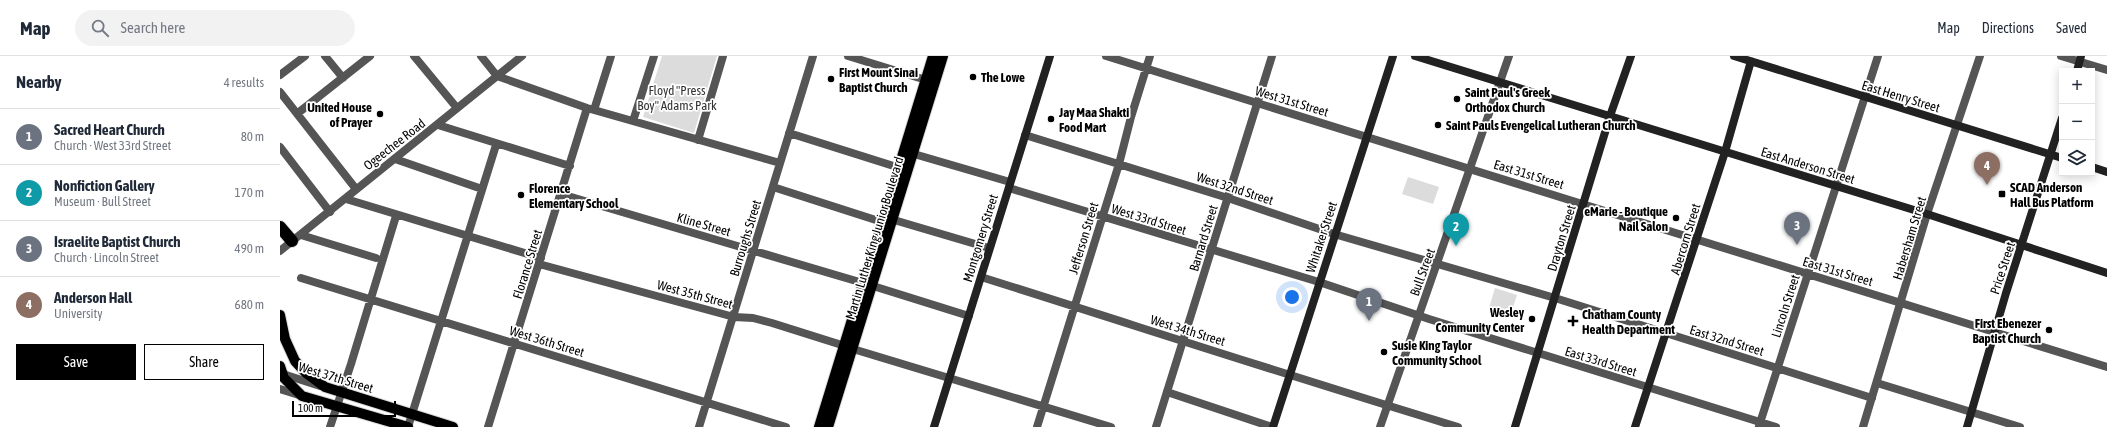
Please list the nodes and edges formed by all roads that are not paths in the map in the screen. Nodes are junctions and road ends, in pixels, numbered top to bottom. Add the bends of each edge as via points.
1 (305, 56) edge
2 (325, 56) edge
3 (370, 56) edge
4 (414, 56) edge
5 (481, 56) edge
6 (522, 56) edge
7 (611, 56) edge
8 (654, 56) edge
9 (723, 56) edge
10 (814, 56) edge
11 (848, 56) edge
12 (933, 56) edge
13 (943, 56) edge
14 (1050, 56) edge
15 (1106, 56) edge
16 (1150, 56) edge
17 (1272, 56) edge
18 (1393, 56) edge
19 (1415, 56) edge
20 (1509, 56) edge
21 (1631, 56) edge
22 (1734, 56) edge
23 (1878, 56) edge
24 (1980, 56) edge
25 (2062, 56) edge
26 (1752, 59) edge
27 (2081, 59) edge
28 (1146, 68) junction
29 (2107, 70) edge
30 (280, 75) edge
31 (497, 76) junction
32 (343, 78) junction
33 (926, 80) junction
34 (1500, 83) junction
35 (280, 92) edge
36 (1865, 97) junction
37 (1257, 103) junction
38 (457, 108) junction
39 (591, 109) junction
40 (298, 113) junction
41 (1610, 116) junction
42 (633, 121) junction
43 (438, 125) junction
44 (1957, 126) junction
45 (2059, 127) edge
46 (789, 133) junction
47 (1025, 135) junction
48 (1367, 136) junction
49 (698, 140) junction
50 (496, 144) junction
51 (280, 147) edge
52 (1725, 152) junction
53 (914, 154) junction
54 (2050, 154) junction
55 (2059, 157) edge
56 (395, 159) junction
57 (780, 163) junction
58 (1119, 164) junction
59 (570, 166) junction
60 (900, 168) junction
61 (1471, 168) junction
62 (2095, 168) edge
63 (2107, 172) edge
64 (1010, 185) junction
65 (773, 187) junction
66 (1837, 187) junction
67 (356, 189) junction
68 (482, 189) junction
69 (561, 194) junction
70 (1228, 198) junction
71 (346, 199) junction
72 (1584, 203) junction
73 (330, 212) junction
74 (1927, 214) junction
75 (396, 216) junction
76 (1103, 217) junction
77 (894, 220) junction
78 (882, 222) junction
79 (280, 227) edge
80 (1334, 234) junction
81 (467, 237) junction
82 (297, 238) junction
83 (1697, 240) junction
84 (2022, 245) junction
85 (989, 248) junction
86 (753, 250) junction
87 (1211, 250) junction
88 (280, 251) edge
89 (376, 258) dead end
90 (540, 261) junction
91 (1438, 264) junction
92 (2107, 273) edge
93 (1808, 274) junction
94 (981, 277) junction
95 (301, 278) dead end
96 (1319, 282) junction
97 (868, 284) junction
98 (1555, 298) junction
99 (371, 299) junction
100 (1902, 303) junction
101 (1075, 306) junction
102 (280, 314) edge
103 (969, 316) junction
104 (1419, 316) junction
105 (734, 317) junction
106 (440, 321) junction
107 (1995, 332) junction
108 (1664, 333) junction
109 (1183, 342) junction
110 (515, 344) junction
111 (849, 347) junction
112 (1538, 353) junction
113 (2107, 367) edge
114 (1778, 368) junction
115 (281, 371) edge
116 (1290, 374) junction
117 (949, 377) junction
118 (1877, 383) junction
119 (325, 387) junction
120 (1646, 388) junction
121 (280, 389) edge
122 (341, 392) junction
123 (1167, 392) junction
124 (302, 396) junction
125 (1872, 398) junction
126 (707, 402) junction
127 (1388, 405) junction
128 (336, 406) junction
129 (1044, 406) junction
130 (1971, 412) junction
131 (411, 414) junction
132 (1760, 425) edge
133 (330, 427) edge
134 (408, 427) edge
135 (452, 427) edge
136 (488, 427) edge
137 (699, 427) edge
138 (786, 427) edge
139 (819, 427) edge
140 (828, 427) edge
141 (934, 427) edge
142 (1037, 427) edge
143 (1111, 427) edge
144 (1156, 427) edge
145 (1272, 427) edge
146 (1380, 427) edge
147 (1458, 427) edge
148 (1516, 427) edge
149 (1635, 427) edge
150 (1776, 427) edge
151 (1864, 427) edge
152 (1966, 427) edge
153 (2020, 427) edge

1 - 30 street
2 - 32 street
3 - 32 street
4 - 38 street
5 - 31 street
6 - 31 street, Ogeechee Road
7 - 39 street, Florance Street
8 - 42 street
9 - 49 street
10 - 46 street, Burroughs Street
11 - 33 street
12 - 33 main road, Martin Luther King Junior Boulevard
13 - 53 main road, Martin Luther King Junior Boulevard
14 - 47 main road, Montgomery Street
15 - 28 street, West 31st Street
16 - 28 street, Jefferson Street
17 - 37 street, Barnard Street
18 - 48 main road, Whitaker Street
19 - 34 main road, East Anderson Street
20 - 34 street, Bull Street
21 - 41 main road, Drayton Street
22 - 26 main road, East Henry Street
23 - 36 street, Lincoln Street
24 - 44 street, Habersham Street
25 - 27 street
26 - 36 main road, East Henry Street
26 - 52 main road, Abercorn Street
27 - 29 street
28 - 37 street, West 31st Street
28 - 58 street, Jefferson Street
31 - 38 street, Ogeechee Road
31 - 39 street
32 - 40 street
33 - 60 main road, Martin Luther King Junior Boulevard
34 - 41 main road, East Anderson Street
34 - 61 street, Bull Street
35 - 40 street
36 - 44 main road, East Henry Street
36 - 66 street, Lincoln Street
37 - 48 street, West 31st Street
37 - 70 street, Barnard Street
38 - 43 street, Ogeechee Road
39 - 42 street
39 - 59 street, Florance Street
40 - 67 street
41 - 52 main road, East Anderson Street
41 - 72 main road, Drayton Street
42 - 49 street
43 - 50 street
43 - 56 street, Ogeechee Road
44 - 54 main road, East Henry Street
44 - 74 street, Habersham Street
45 - 54 main road, Price Street
46 - 57 street, Burroughs Street
46 - 60 street
47 - 58 street, West 32nd Street
47 - 64 main road, Montgomery Street
48 - 61 street, West 31st Street
48 - 80 main road, Whitaker Street
49 - 57 street
50 - 59 street
50 - 68 street
51 - 73 street
52 - 66 main road, East Anderson Street
52 - 83 main road, Abercorn Street
53 - 64 street, West 33rd Street
53 - 77 main road, Martin Luther King Junior Boulevard
54 - 55 main road, East Henry Street
54 - 84 main road, Price Street
56 - 67 street, Ogeechee Road
56 - 68 street
57 - 65 street, Burroughs Street
58 - 70 street, West 32nd Street
58 - 76 street, Jefferson Street
59 - 69 street, Florance Street
60 - 78 main road, Martin Luther King Junior Boulevard
61 - 72 street, East 31st Street
61 - 91 street, Bull Street
62 - 63 main road
64 - 76 street, West 33rd Street
64 - 85 main road, Montgomery Street
65 - 78 street
65 - 86 street, Burroughs Street
66 - 74 main road, East Anderson Street
66 - 93 street, Lincoln Street
67 - 71 street, Ogeechee Road
68 - 81 street
69 - 86 street, Kline Street
69 - 90 street, Florance Street
70 - 80 street, West 32nd Street
70 - 87 street, Barnard Street
71 - 73 street, Ogeechee Road
71 - 75 street, West 35th Street
72 - 83 street, East 31st Street
72 - 98 main road, Drayton Street
73 - 82 street, Ogeechee Road
74 - 84 main road, East Anderson Street
74 - 100 street, Habersham Street
75 - 81 street, West 35th Street
75 - 99 street
76 - 87 street, West 33rd Street
76 - 101 street, Jefferson Street
77 - 85 street
77 - 97 main road, Martin Luther King Junior Boulevard
78 - 97 main road, Martin Luther King Junior Boulevard
79 - 82 highway
80 - 91 street, West 32nd Street
80 - 96 main road, Whitaker Street
81 - 90 street, West 35th Street
81 - 106 street
82 - 88 street, Ogeechee Road
82 - 89 street
83 - 93 street, East 31st Street
83 - 108 main road, Abercorn Street
84 - 92 main road, East Anderson Street
84 - 107 main road, Price Street
85 - 94 main road, Montgomery Street
86 - 97 street, Kline Street
86 - 105 street, Burroughs Street
87 - 96 street, West 33rd Street
87 - 109 street, Barnard Street
90 - 105 street, West 35th Street
90 - 110 street, Florance Street
91 - 98 street, East 32nd Street
91 - 104 street, Bull Street
93 - 100 street, East 31st Street
93 - 114 street, Lincoln Street
94 - 101 street, West 34th Street
94 - 103 main road, Montgomery Street
95 - 99 street, West 36th Street
96 - 104 street, West 33rd Street
96 - 116 main road, Whitaker Street
97 - 103 street, Kline Street
97 - 111 main road, Martin Luther King Junior Boulevard
98 - 108 street, East 32nd Street
98 - 112 main road, Drayton Street
99 - 106 street, West 36th Street
99 - 122 street
100 - 107 street, East 31st Street
100 - 118 street, Habersham Street
101 - 109 street, West 34th Street
101 - 129 street, Jefferson Street
102 - 119 main road via 285,339 295,361
103 - 117 main road, Montgomery Street
104 - 112 street, East 33rd Street
104 - 127 street, Bull Street
105 - 111 street, West 35th Street via 772,322
105 - 126 street, Burroughs Street
106 - 110 street, West 36th Street
106 - 131 street
107 - 113 street, East 31st Street
107 - 130 main road, Price Street
108 - 114 street, East 32nd Street
108 - 120 main road, Abercorn Street
109 - 116 street, West 34th Street
109 - 123 street, Barnard Street
110 - 126 street, West 36th Street
110 - 136 street, Florance Street
111 - 117 street, West 35th Street
111 - 139 main road, Martin Luther King Junior Boulevard
111 - 140 main road, Martin Luther King Junior Boulevard
112 - 120 street, East 33rd Street
112 - 148 main road, Drayton Street
114 - 125 street, East 32nd Street
114 - 132 street, Lincoln Street
115 - 119 street, West 37th Street
115 - 124 main road via 290,385
116 - 127 street, West 34th Street
116 - 145 main road, Whitaker Street
117 - 129 street, West 35th Street
117 - 141 main road, Montgomery Street
118 - 125 street, Habersham Street
118 - 130 street
119 - 122 main road, West 37th Street
120 - 132 street, East 33rd Street
120 - 149 main road, Abercorn Street
121 - 124 street, West 37th Street
122 - 128 street
122 - 131 main road, West 37th Street
123 - 144 street, Barnard Street
123 - 145 street
124 - 128 main road, West 37th Street
125 - 151 street, Habersham Street
126 - 137 street, Burroughs Street
126 - 138 street, West 36th Street
127 - 146 street, Bull Street
127 - 147 street, West 34th Street
128 - 133 street
128 - 134 main road, West 37th Street
129 - 142 street, Jefferson Street
129 - 143 street, West 35th Street
130 - 152 main road, Price Street
130 - 153 street
131 - 134 street
131 - 135 main road, West 37th Street
132 - 150 street, East 33rd Street

